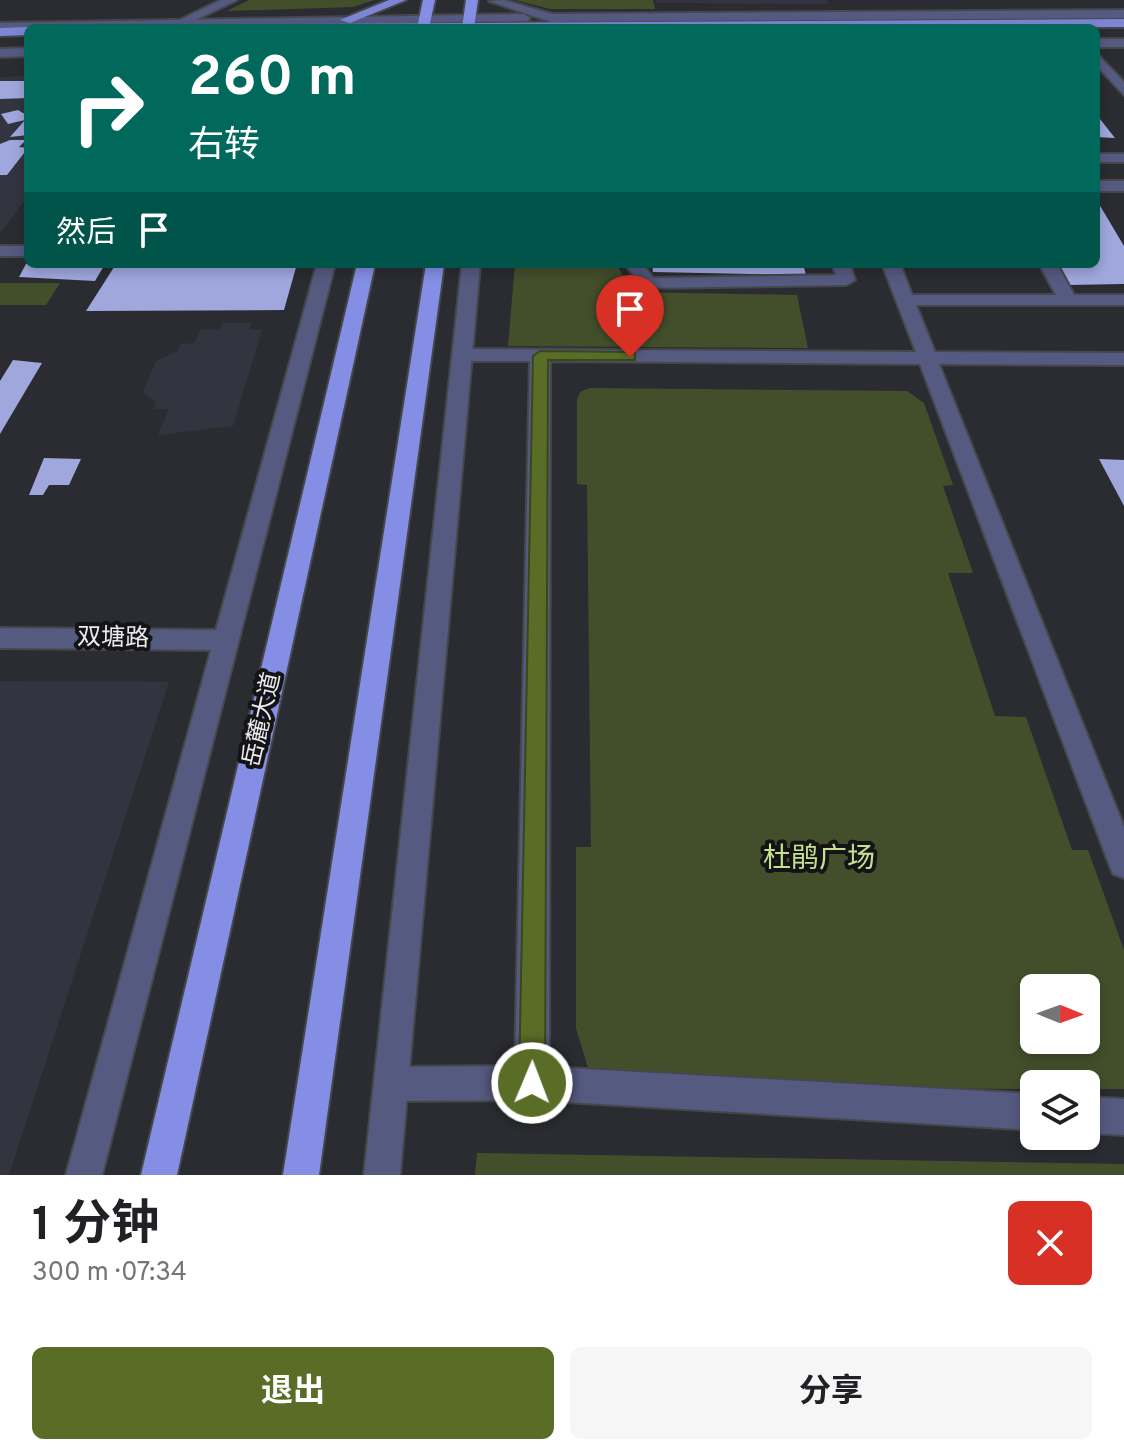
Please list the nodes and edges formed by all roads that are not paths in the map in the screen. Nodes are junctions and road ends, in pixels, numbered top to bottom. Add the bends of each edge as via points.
1 (231, 0) edge
2 (401, 0) edge
3 (429, 0) edge
4 (472, 0) edge
5 (495, 1) edge
6 (1124, 14) edge
7 (551, 18) junction
8 (340, 22) junction
9 (1124, 23) edge
10 (178, 24) edge
11 (243, 24) edge
12 (333, 24) edge
13 (375, 24) edge
14 (392, 24) edge
15 (424, 24) edge
16 (468, 24) edge
17 (492, 24) edge
18 (0, 29) edge
19 (24, 29) edge
20 (24, 31) edge
21 (1100, 34) edge
22 (1124, 34) edge
23 (0, 42) edge
24 (24, 42) edge
25 (1100, 43) edge
26 (1124, 43) edge
27 (24, 52) edge
28 (0, 53) edge
29 (1100, 62) edge
30 (1124, 91) edge
31 (1100, 158) edge
32 (1124, 158) edge
33 (1110, 186) edge
34 (1124, 207) edge
35 (0, 251) edge
36 (24, 251) edge
37 (325, 268) edge
38 (365, 268) edge
39 (434, 268) edge
40 (471, 268) edge
41 (637, 268) edge
42 (842, 268) edge
43 (893, 268) edge
44 (1050, 268) edge
45 (905, 300) junction
46 (1124, 300) edge
47 (1069, 301) junction
48 (463, 355) junction
49 (540, 356) junction
50 (929, 359) junction
51 (1124, 359) edge
52 (0, 638) edge
53 (226, 640) junction
54 (1124, 864) edge
55 (532, 1083) junction
56 (391, 1084) junction
57 (1020, 1111) edge
58 (1100, 1116) edge
59 (1124, 1117) edge
60 (84, 1175) edge
61 (159, 1175) edge
62 (301, 1175) edge
63 (382, 1175) edge

1 - 10 street
2 - 8 main road
2 - 14 street
3 - 15 highway
4 - 16 highway
5 - 7 street
5 - 17 street
6 - 7 street
7 - 17 street
8 - 11 street
8 - 12 main road
8 - 13 street
9 - 17 main road
16 - 17 main road
18 - 19 street
18 - 20 main road
21 - 22 main road
23 - 24 main road
25 - 26 street
27 - 28 street
29 - 30 street
31 - 32 street
33 - 34 street
35 - 36 street
37 - 53 street
38 - 61 highway, 岳麓大道
39 - 62 highway
40 - 48 street
41 - 42 street via 648,283 846,280
43 - 45 street
44 - 47 street
45 - 47 street
45 - 50 street
46 - 47 street
48 - 49 street
48 - 56 street
49 - 50 street
49 - 55 street
50 - 51 street
50 - 54 street
52 - 53 street, 双塘路
53 - 60 street
55 - 56 street
55 - 57 street
56 - 63 street
58 - 59 street

